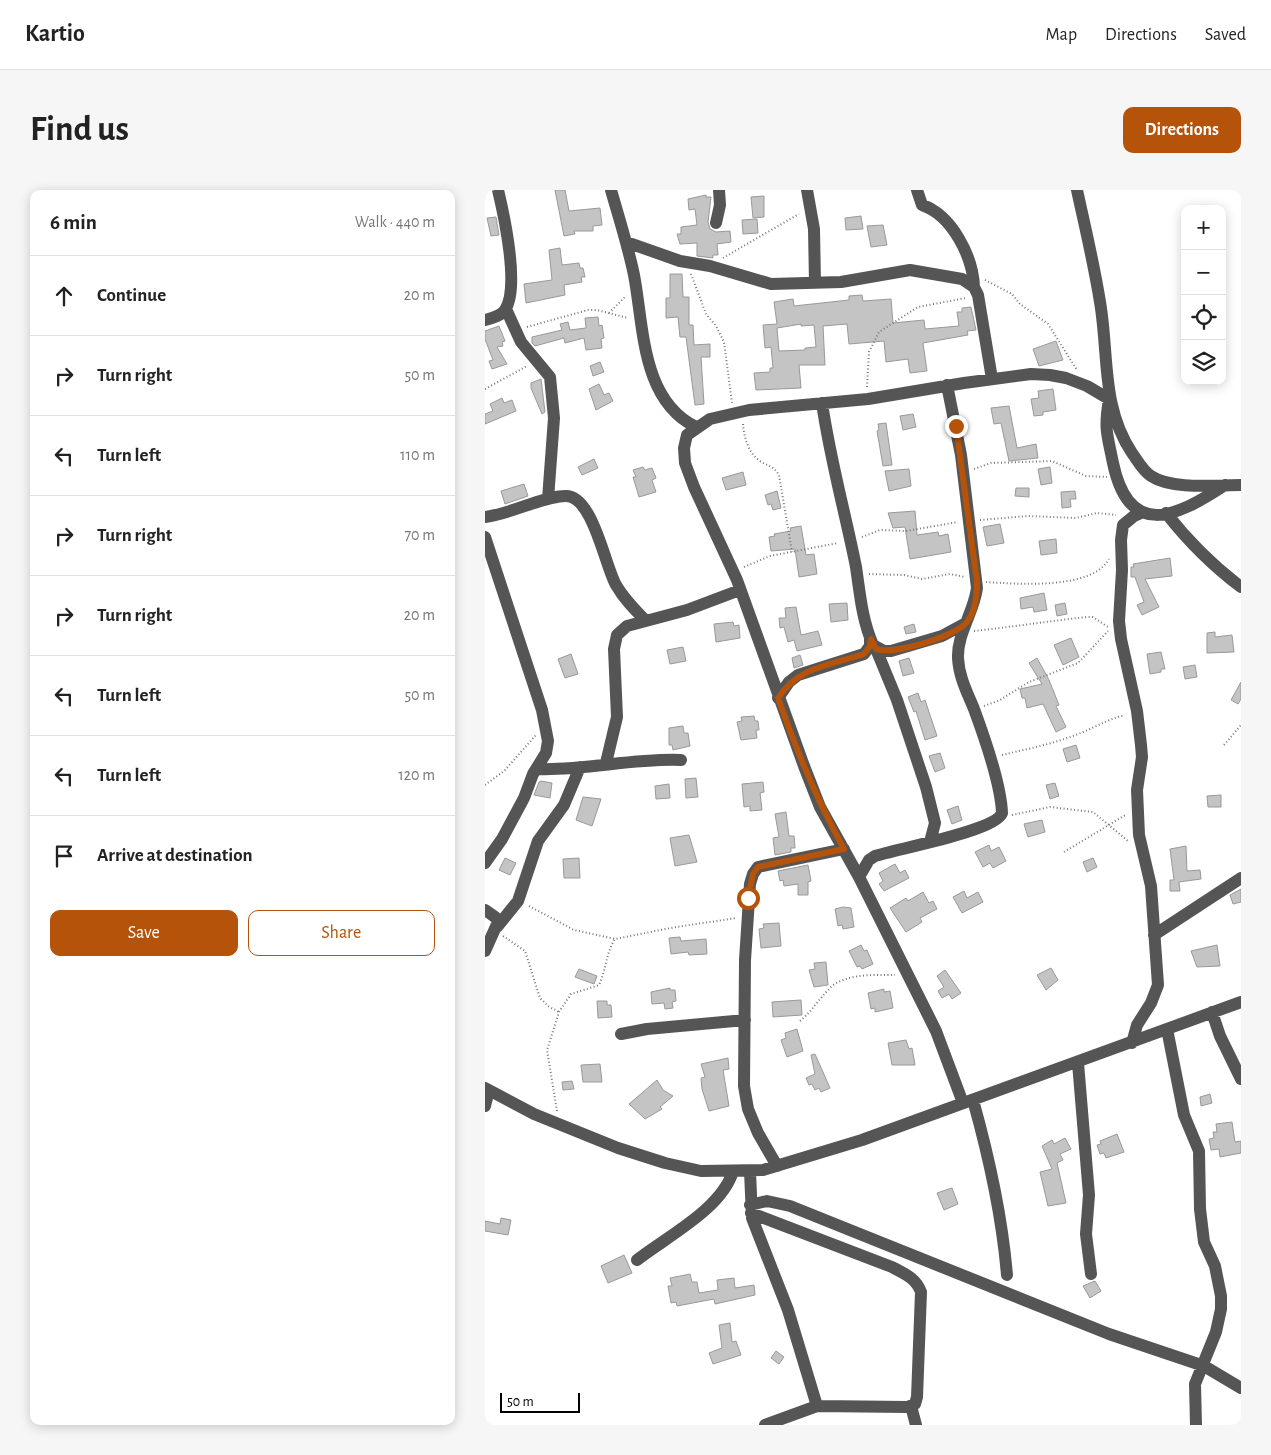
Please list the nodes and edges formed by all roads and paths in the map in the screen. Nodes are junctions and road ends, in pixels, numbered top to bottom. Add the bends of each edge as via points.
1 (498, 190) edge
2 (611, 190) edge
3 (719, 190) edge
4 (807, 190) edge
5 (917, 190) edge
6 (1077, 190) edge
7 (811, 208) junction
8 (716, 223) dead end
9 (626, 242) junction
10 (680, 261) junction
11 (710, 266) junction
12 (815, 283) junction
13 (975, 286) junction
14 (635, 287) junction
15 (506, 309) junction
16 (607, 314) junction
17 (485, 320) edge
18 (641, 321) junction
19 (513, 328) junction
20 (536, 361) junction
21 (992, 379) junction
22 (947, 385) junction
23 (1087, 386) junction
24 (485, 389) edge
25 (868, 399) junction
26 (1109, 399) junction
27 (822, 403) junction
28 (737, 412) junction
29 (696, 428) junction
30 (964, 476) junction
31 (1117, 478) junction
32 (1225, 485) junction
33 (1241, 485) edge
34 (1123, 494) junction
35 (548, 499) junction
36 (1141, 513) junction
37 (1167, 513) junction
38 (485, 517) edge
39 (970, 520) junction
40 (1123, 520) junction
41 (485, 537) edge
42 (1121, 540) junction
43 (850, 542) junction
44 (792, 552) junction
45 (856, 568) junction
46 (733, 572) junction
47 (977, 582) junction
48 (1241, 587) edge
49 (741, 590) junction
50 (645, 621) junction
51 (965, 628) junction
52 (1110, 629) junction
53 (1121, 639) junction
54 (873, 644) junction
55 (778, 698) junction
56 (974, 710) junction
57 (1137, 711) junction
58 (546, 724) junction
59 (1241, 724) edge
60 (1224, 745) dead end
61 (989, 758) junction
62 (681, 760) dead end
63 (606, 763) junction
64 (580, 767) junction
65 (537, 769) junction
66 (485, 785) edge
67 (1137, 807) junction
68 (1000, 818) junction
69 (1109, 824) junction
70 (930, 842) junction
71 (1131, 844) dead end
72 (844, 849) junction
73 (1064, 852) dead end
74 (485, 863) edge
75 (859, 877) junction
76 (1241, 878) edge
77 (517, 901) junction
78 (485, 910) edge
79 (747, 917) junction
80 (497, 929) junction
81 (1154, 935) junction
82 (615, 940) junction
83 (485, 951) edge
84 (908, 975) junction
85 (1241, 1002) edge
86 (559, 1012) junction
87 (1212, 1012) junction
88 (745, 1020) junction
89 (800, 1021) dead end
90 (1167, 1029) junction
91 (621, 1034) dead end
92 (1133, 1043) junction
93 (1078, 1063) junction
94 (1241, 1079) edge
95 (487, 1089) edge
96 (968, 1102) junction
97 (485, 1106) edge
98 (560, 1124) junction
99 (777, 1166) junction
100 (750, 1171) junction
101 (733, 1172) junction
102 (751, 1209) junction
103 (637, 1260) dead end
104 (1091, 1274) dead end
105 (1007, 1275) dead end
106 (1204, 1366) junction
107 (1241, 1388) edge
108 (817, 1406) junction
109 (911, 1406) junction
110 (765, 1425) edge
111 (916, 1425) edge
112 (1196, 1425) edge

1 - 15 street via 507,226 511,272
2 - 9 street
3 - 8 street
4 - 7 street
5 - 13 street via 922,205 943,216 952,227 971,263
6 - 26 street via 1101,304
7 - 11 path
7 - 12 street via 815,229
9 - 10 street
9 - 14 street
10 - 11 street
10 - 28 path via 692,275 706,314 723,342
11 - 12 street via 771,284
12 - 13 street via 841,282 910,270 962,279
13 - 21 street
13 - 23 path via 1012,294 1020,304 1048,324
13 - 25 path via 918,307 879,332 867,362
14 - 16 path
14 - 18 street
15 - 17 street via 499,316
15 - 19 street
16 - 18 path
16 - 19 path via 587,310 535,326
18 - 29 street via 643,341 656,384 673,411
19 - 20 street
20 - 24 path
20 - 35 street via 550,377 552,393
21 - 22 street
21 - 23 street via 1050,375
22 - 25 street
22 - 30 street
23 - 26 street
25 - 27 street
26 - 31 street via 1106,436
26 - 32 street via 1126,444 1142,468 1152,476 1163,482
27 - 28 street
27 - 43 street via 833,471
28 - 29 street
28 - 44 path via 745,442 759,461 771,466 779,475
29 - 46 street via 687,436 685,463
30 - 31 path via 991,463 1056,461 1086,476
30 - 39 street
31 - 34 street
32 - 33 street
32 - 37 street via 1194,504
34 - 36 street via 1126,501
34 - 40 street
35 - 38 street
35 - 50 street via 572,496 582,504 615,583
36 - 37 street via 1153,516
36 - 40 street
37 - 48 street via 1185,537
39 - 40 path via 1028,516 1076,518 1097,513
39 - 43 path via 906,531 881,530
39 - 47 street
40 - 42 street
41 - 58 street
42 - 47 path via 1102,568 1093,574 1027,585
42 - 53 street
43 - 44 path
43 - 45 street
44 - 46 path via 770,556
45 - 47 path via 863,573 904,575 917,579 954,574
45 - 54 street via 860,601
46 - 49 street
47 - 51 street via 975,604
49 - 50 street
49 - 55 street
50 - 63 street via 621,630 614,641 617,717
51 - 52 path via 1042,624 1087,617 1097,619
51 - 54 street via 891,651
51 - 56 street via 958,655 959,669
52 - 53 path
52 - 56 path via 1077,663 1029,682
53 - 57 street
54 - 55 street via 864,654 798,675
54 - 70 street via 897,700 926,787 935,823
55 - 72 street via 820,806
56 - 61 street
57 - 61 path via 1056,742
57 - 67 street via 1142,757
58 - 65 street via 546,753
58 - 66 path via 504,771
59 - 60 path
61 - 68 street via 1001,808
62 - 63 street
63 - 64 street
64 - 65 street
64 - 77 street via 564,806 539,841
65 - 74 street via 502,839
67 - 69 path
67 - 81 street via 1139,835 1151,886
68 - 69 path via 1040,808 1062,808 1093,812
68 - 70 street via 968,832
69 - 71 path
69 - 73 path
70 - 75 street via 875,856
72 - 75 street
72 - 79 street via 758,867 750,884
75 - 84 street
76 - 81 street
77 - 80 street
77 - 82 path via 574,930
78 - 80 street via 498,920
79 - 82 path
79 - 88 street
80 - 83 street
80 - 86 path via 525,951 540,998
81 - 92 street via 1157,991 1137,1025
82 - 86 path via 599,985 571,994
84 - 89 path via 862,976 843,981 831,988
84 - 96 street
85 - 87 street
86 - 98 path via 547,1050
87 - 90 street
87 - 94 street
88 - 91 street
88 - 99 street via 745,1096 758,1133
90 - 92 street
90 - 106 street via 1183,1115 1199,1151 1204,1242 1215,1266 1221,1296 1216,1332
92 - 93 street
93 - 96 street
93 - 104 street via 1089,1196 1086,1234
95 - 97 street
95 - 98 street
96 - 99 street
96 - 105 street via 987,1151 1004,1236
98 - 101 street via 665,1163 701,1171
99 - 100 street
100 - 101 street
100 - 102 street
101 - 103 street via 727,1185 710,1205
102 - 106 street via 767,1201 790,1206 1109,1334
102 - 108 street via 788,1310
102 - 109 street via 892,1267 911,1276 919,1285 917,1397
106 - 107 street
106 - 112 street via 1195,1384
108 - 109 street
108 - 110 street
109 - 111 street

